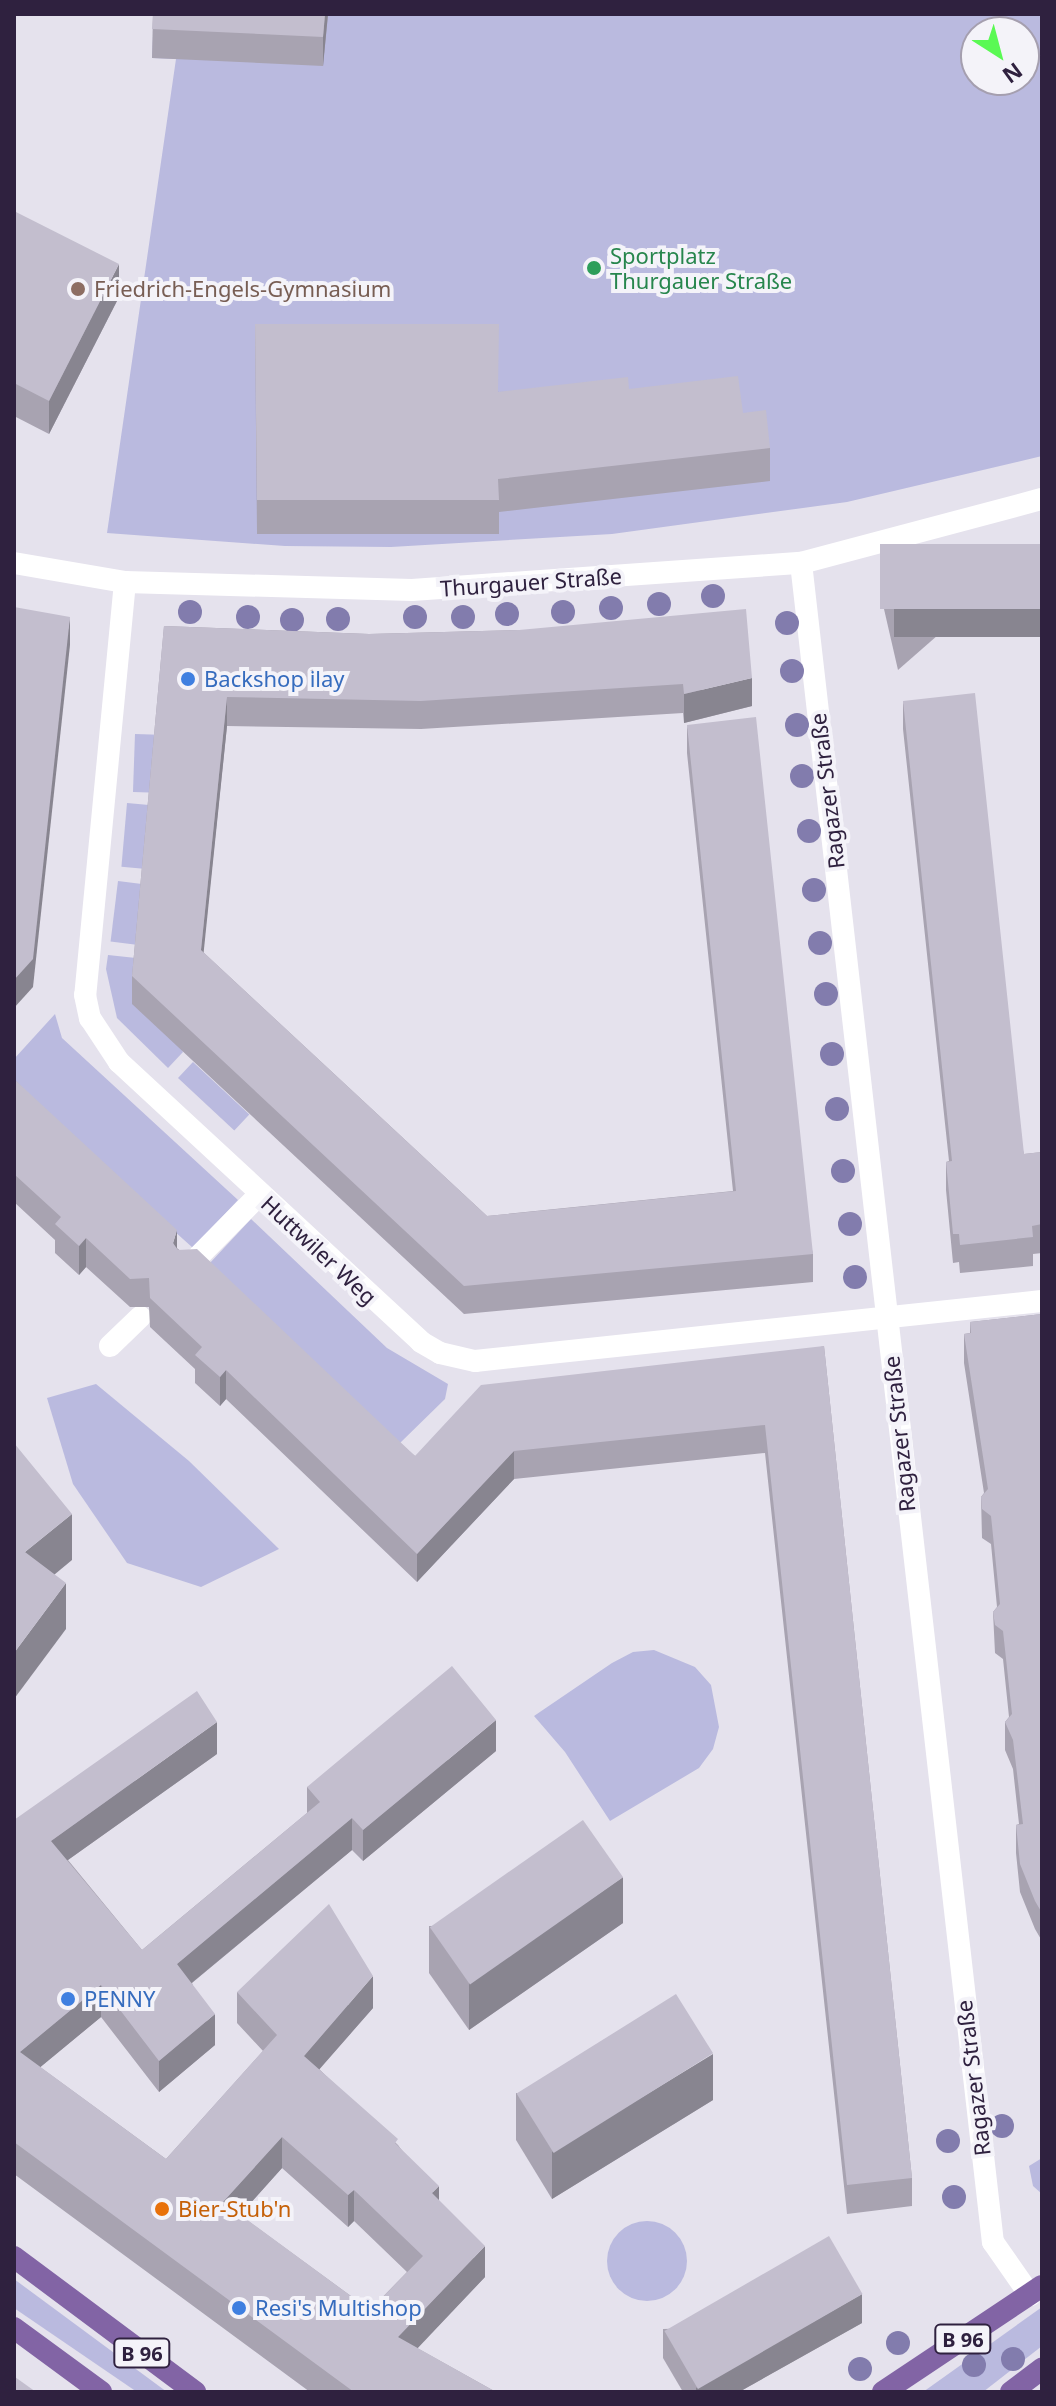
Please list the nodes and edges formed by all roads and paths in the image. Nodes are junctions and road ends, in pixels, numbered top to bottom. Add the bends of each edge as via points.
1 (1042, 499) edge
2 (14, 563) edge
3 (801, 563) junction
4 (125, 582) junction
5 (260, 1194) junction
6 (187, 1268) edge
7 (1042, 1301) edge
8 (140, 1317) dead end
9 (887, 1318) junction
10 (110, 1346) dead end
11 (14, 2257) edge
12 (1036, 2290) edge
13 (14, 2328) edge
14 (1042, 2369) edge
15 (101, 2392) edge
16 (195, 2392) edge
17 (883, 2392) edge
18 (1011, 2392) edge

1 - 3 street, Thurgauer Straße
2 - 4 street, Thurgauer Straße
3 - 4 street, Thurgauer Straße via 412,590
3 - 9 street, Ragazer Straße
4 - 5 street, Huttwiler Weg via 85,995 100,1040 119,1062
5 - 6 street
5 - 9 street, Huttwiler Weg via 421,1342 440,1353 475,1361
7 - 9 street, Huttwiler Weg
8 - 10 street
9 - 12 street, Ragazer Straße via 993,2242
11 - 16 main road, B 96
12 - 17 main road, B 96
13 - 15 main road, B 96
14 - 18 main road

